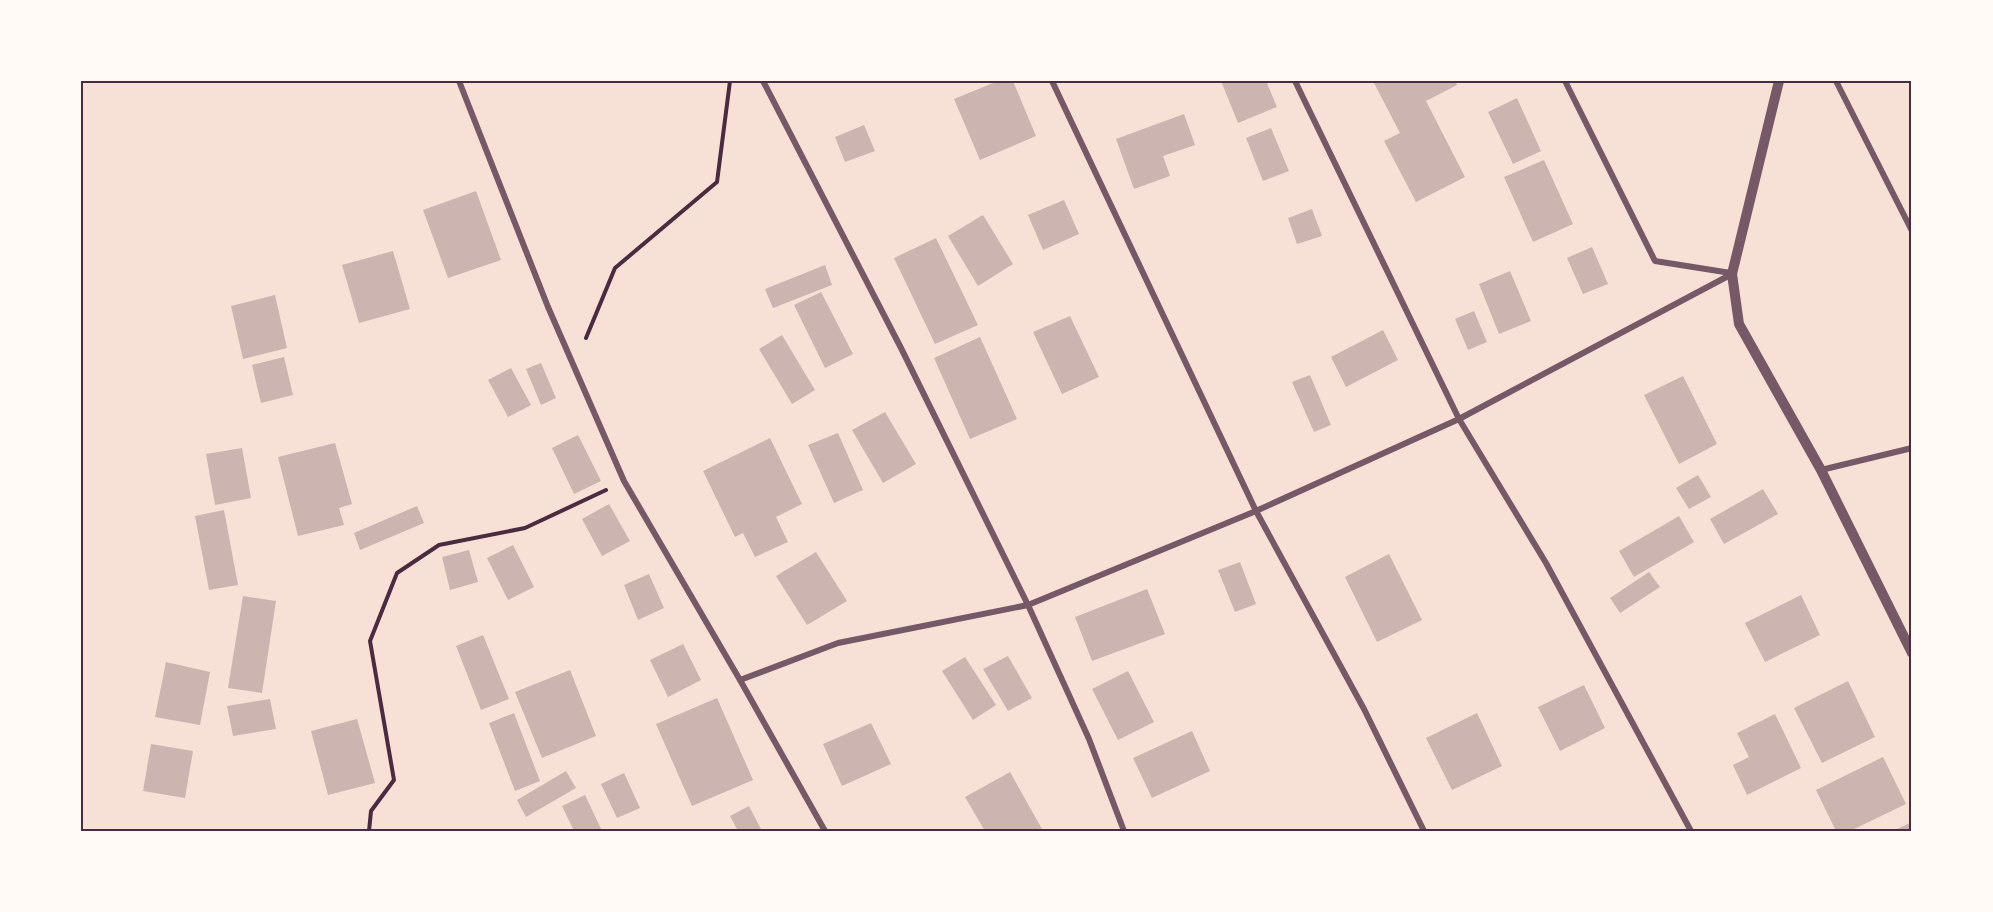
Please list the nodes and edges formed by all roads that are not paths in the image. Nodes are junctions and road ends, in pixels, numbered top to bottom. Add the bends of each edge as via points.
1 (459, 81) edge
2 (763, 81) edge
3 (1052, 81) edge
4 (1295, 81) edge
5 (1565, 81) edge
6 (1779, 81) edge
7 (1836, 81) edge
8 (1912, 231) edge
9 (1732, 274) junction
10 (1459, 418) junction
11 (1912, 448) edge
12 (1821, 470) junction
13 (1256, 511) junction
14 (1028, 604) junction
15 (1912, 653) edge
16 (740, 680) junction
17 (825, 831) edge
18 (1124, 831) edge
19 (1424, 831) edge
20 (1691, 831) edge

1 - 16 street via 548,307 624,481
2 - 14 street
3 - 13 street
4 - 10 street
5 - 9 street via 1655,261
6 - 9 street
7 - 8 street
9 - 10 street
9 - 12 street via 1739,324
10 - 13 street
10 - 20 street via 1546,563
11 - 12 street
12 - 15 street
13 - 14 street
13 - 19 street via 1364,710
14 - 16 street via 838,643
14 - 18 street via 1089,740
16 - 17 street

